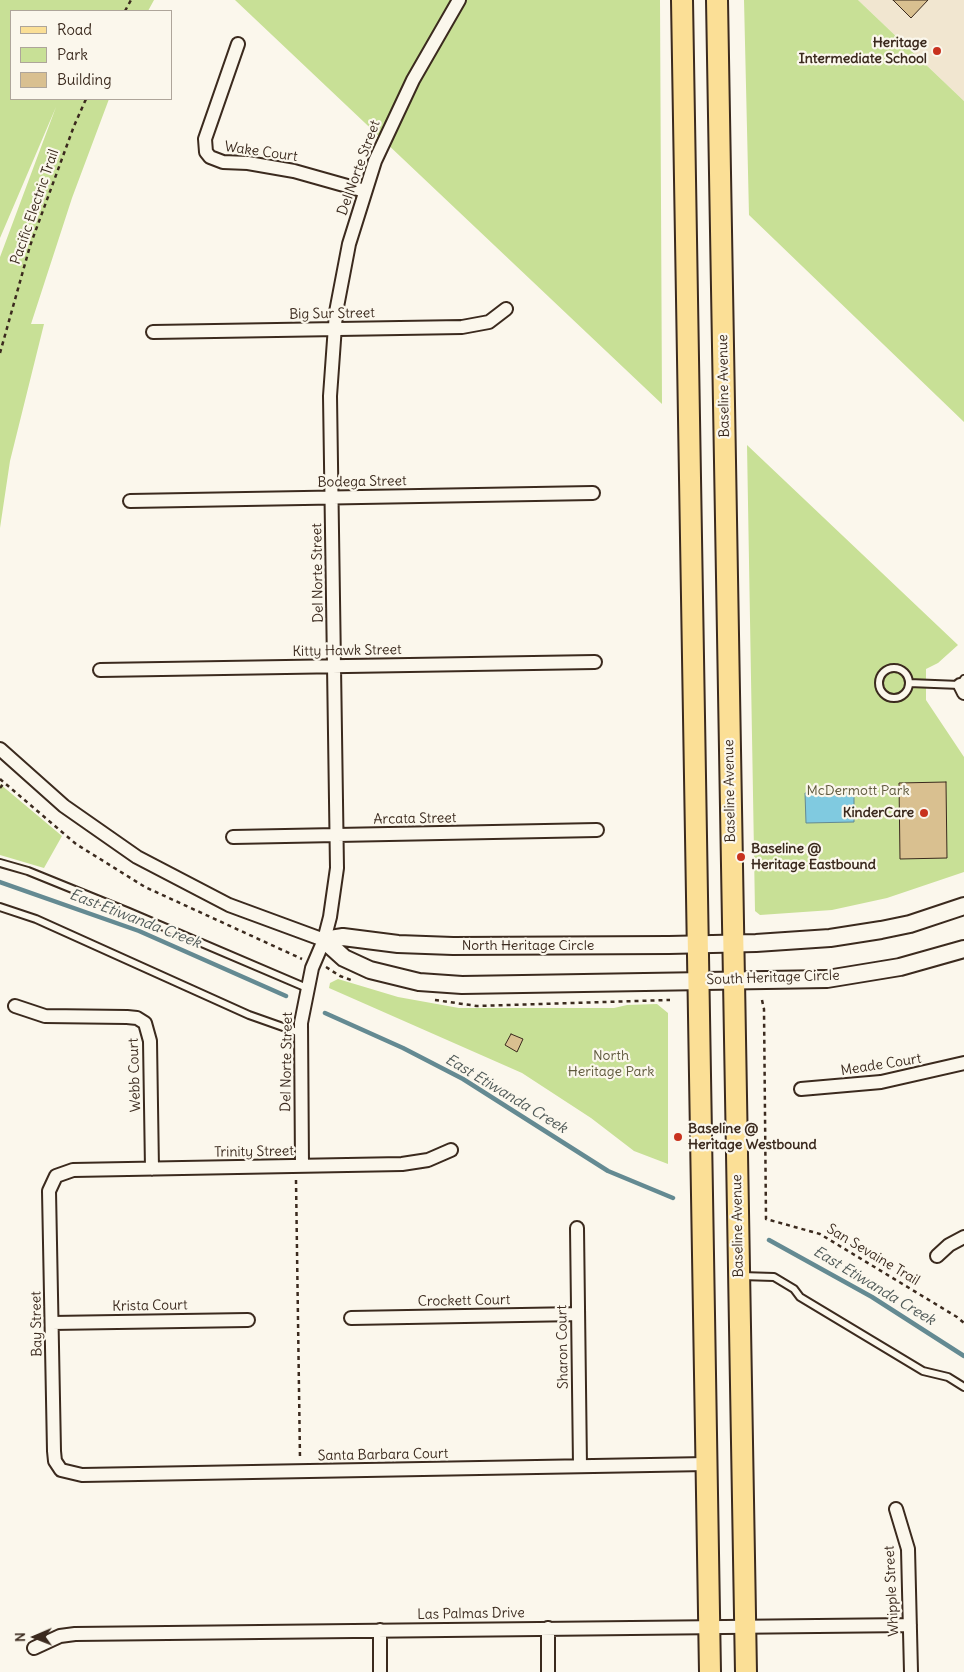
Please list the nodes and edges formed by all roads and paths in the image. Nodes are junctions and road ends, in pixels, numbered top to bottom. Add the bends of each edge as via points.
1 (459, 0) edge
2 (682, 0) edge
3 (717, 0) edge
4 (238, 44) dead end
5 (86, 100) edge
6 (365, 191) junction
7 (506, 309) dead end
8 (334, 329) junction
9 (153, 332) dead end
10 (0, 353) edge
11 (593, 493) dead end
12 (331, 498) junction
13 (130, 501) dead end
14 (595, 662) dead end
15 (334, 667) junction
16 (100, 670) dead end
17 (909, 683) junction
18 (962, 686) edge
19 (0, 749) edge
20 (0, 779) edge
21 (4, 783) junction
22 (0, 788) edge
23 (597, 830) dead end
24 (338, 835) junction
25 (234, 837) dead end
26 (0, 863) edge
27 (964, 906) edge
28 (0, 907) edge
29 (324, 940) junction
30 (733, 943) junction
31 (698, 945) junction
32 (964, 949) edge
33 (294, 956) dead end
34 (698, 980) junction
35 (734, 981) junction
36 (306, 991) junction
37 (762, 1000) dead end
38 (16, 1006) dead end
39 (300, 1028) junction
40 (964, 1063) edge
41 (801, 1089) dead end
42 (451, 1150) dead end
43 (302, 1166) junction
44 (152, 1169) junction
45 (56, 1176) joint
46 (296, 1180) dead end
47 (577, 1228) dead end
48 (964, 1237) edge
49 (937, 1256) dead end
50 (739, 1275) junction
51 (578, 1314) junction
52 (351, 1318) dead end
53 (248, 1320) dead end
54 (52, 1322) junction
55 (964, 1323) edge
56 (964, 1387) edge
57 (300, 1459) dead end
58 (707, 1464) junction
59 (580, 1466) junction
60 (61, 1470) joint
61 (896, 1509) dead end
62 (910, 1624) junction
63 (744, 1625) junction
64 (709, 1626) junction
65 (548, 1628) junction
66 (380, 1630) junction
67 (34, 1648) dead end
68 (380, 1672) edge
69 (548, 1672) edge
70 (710, 1672) edge
71 (746, 1672) edge
72 (911, 1672) edge

1 - 6 street, Del Norte Street via 400,106
2 - 31 main road
3 - 30 main road, Baseline Avenue
4 - 6 street, Wake Court via 205,138 210,158 294,171
5 - 10 path, Pacific Electric Trail via 30,246
6 - 8 street, Del Norte Street via 345,262
7 - 8 street, Big Sur Street via 489,322 475,326
8 - 9 street, Big Sur Street
8 - 12 street, Del Norte Street via 330,396
11 - 12 street, Bodega Street
12 - 13 street, Bodega Street
12 - 15 street, Del Norte Street
14 - 15 street, Kitty Hawk Street
15 - 16 street, Kitty Hawk Street
15 - 24 street, Del Norte Street
17 - 17 lane via 906,674 898,668 884,671 879,680 880,690 892,698 902,696
17 - 18 lane
19 - 29 street, North Heritage Circle via 64,806 137,857 229,905
20 - 21 path
21 - 22 path
21 - 33 path via 76,844 145,887
23 - 24 street, Arcata Street
24 - 25 street, Arcata Street
24 - 29 street, Del Norte Street via 336,884
26 - 36 lane via 129,912
27 - 30 street via 881,930 830,938
28 - 39 lane via 36,919 249,1015
29 - 31 street, North Heritage Circle via 343,937 453,946
29 - 34 street, North Heritage Circle via 355,964 401,978 441,984
29 - 36 street, Del Norte Street
30 - 31 street, North Heritage Circle
30 - 35 main road, Baseline Avenue
31 - 34 main road
32 - 35 street, South Heritage Circle via 918,963 850,976
34 - 35 street, South Heritage Circle
34 - 58 main road
35 - 50 main road, Baseline Avenue
36 - 39 street, Del Norte Street
37 - 55 path, San Sevaine Trail via 766,1219 820,1234
38 - 44 street, Webb Court via 45,1016 127,1016 145,1023 150,1041
39 - 43 street, Del Norte Street
40 - 41 street, Meade Court via 881,1082
42 - 43 street, Trinity Street via 428,1160 402,1164
43 - 44 street, Trinity Street
44 - 45 street, Trinity Street via 73,1170
45 - 54 street, Bay Street via 49,1191
46 - 57 path
47 - 51 street, Sharon Court
48 - 49 street via 948,1245
50 - 56 lane via 774,1277 794,1289 800,1297 923,1371 948,1376
50 - 63 main road, Baseline Avenue
51 - 52 street, Crockett Court
51 - 59 street, Sharon Court
53 - 54 street, Krista Court
54 - 60 street, Bay Street via 54,1451 55,1461
58 - 59 street, Santa Barbara Court
58 - 64 main road
59 - 60 street, Santa Barbara Court via 82,1475
61 - 62 street, Whipple Street via 908,1549
62 - 63 street, Las Palmas Drive
62 - 72 street, Whipple Street
63 - 64 street, Las Palmas Drive
63 - 71 main road, Baseline Avenue
64 - 65 street, Las Palmas Drive
64 - 70 main road
65 - 66 street, Las Palmas Drive
65 - 69 street
66 - 67 street, Las Palmas Drive via 75,1634 60,1636
66 - 68 street

